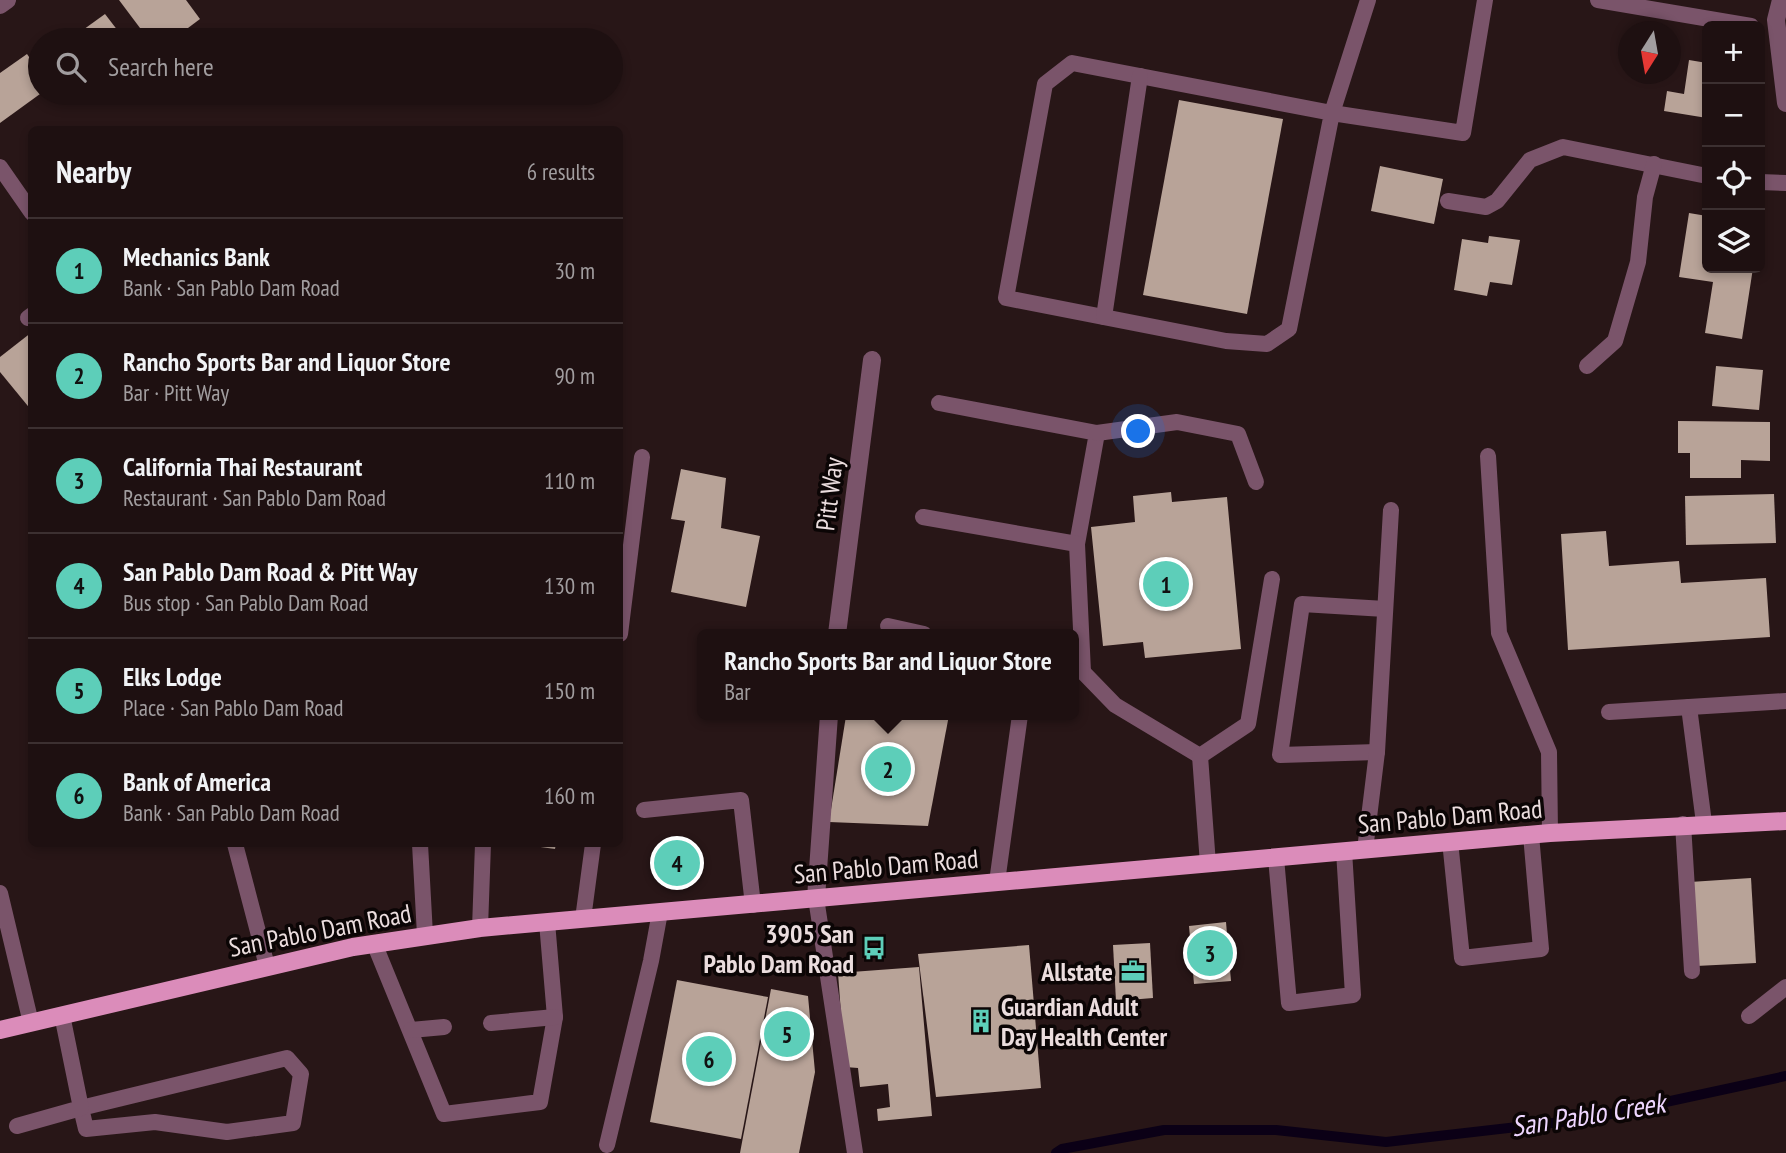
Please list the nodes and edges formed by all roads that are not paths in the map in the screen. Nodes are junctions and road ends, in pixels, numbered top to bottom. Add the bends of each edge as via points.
1 (7, 0) edge
2 (1485, 0) edge
3 (1598, 0) edge
4 (1781, 0) edge
5 (1360, 1) edge
6 (0, 5) edge
7 (1722, 21) edge
8 (1768, 29) edge
9 (1140, 76) junction
10 (1786, 103) edge
11 (1332, 113) junction
12 (1654, 164) junction
13 (0, 167) edge
14 (1702, 175) edge
15 (1765, 182) edge
16 (1786, 183) edge
17 (1448, 201) dead end
18 (28, 208) edge
19 (1104, 317) junction
20 (872, 360) dead end
21 (1587, 366) dead end
22 (939, 403) dead end
23 (1097, 433) junction
24 (1488, 456) dead end
25 (642, 457) dead end
26 (1256, 482) dead end
27 (1391, 510) dead end
28 (923, 517) dead end
29 (1077, 544) junction
30 (1272, 579) dead end
31 (1385, 609) junction
32 (623, 610) edge
33 (888, 626) dead end
34 (838, 629) edge
35 (902, 629) edge
36 (1078, 629) edge
37 (1079, 672) edge
38 (1786, 701) edge
39 (1689, 707) junction
40 (1609, 712) dead end
41 (829, 720) edge
42 (1019, 720) edge
43 (1377, 752) junction
44 (1200, 756) junction
45 (644, 810) dead end
46 (1786, 821) edge
47 (1704, 823) junction
48 (1683, 824) junction
49 (1550, 833) junction
50 (1531, 835) junction
51 (1450, 841) junction
52 (236, 847) edge
53 (421, 847) edge
54 (483, 847) edge
55 (593, 847) edge
56 (1365, 849) junction
57 (1344, 851) junction
58 (1276, 858) junction
59 (1208, 864) junction
60 (997, 882) junction
61 (0, 893) edge
62 (816, 898) junction
63 (753, 905) junction
64 (660, 912) junction
65 (583, 919) junction
66 (547, 922) junction
67 (480, 928) junction
68 (425, 935) junction
69 (374, 943) junction
70 (267, 966) junction
71 (1692, 971) dead end
72 (1786, 987) edge
73 (62, 1015) junction
74 (1749, 1016) dead end
75 (555, 1017) junction
76 (31, 1023) junction
77 (491, 1023) dead end
78 (444, 1027) dead end
79 (411, 1030) junction
80 (0, 1031) edge
81 (81, 1108) junction
82 (17, 1126) dead end
83 (607, 1145) dead end
84 (855, 1153) edge

1 - 6 street
2 - 11 lane via 1463,133
3 - 7 lane
4 - 8 street via 1776,20
5 - 11 lane
8 - 10 street
9 - 11 lane
9 - 19 lane
9 - 19 lane via 1072,63 1045,84 1006,298
11 - 19 lane via 1289,329 1267,344 1226,341
12 - 14 lane
12 - 17 lane via 1563,147 1530,160 1497,201 1486,206
12 - 21 lane via 1645,197 1638,262 1615,341
13 - 18 lane
15 - 16 lane
20 - 34 street, Pitt Way
22 - 23 lane
23 - 26 lane via 1177,422 1238,434
23 - 29 lane
24 - 49 lane via 1499,633 1549,752
25 - 32 lane
27 - 31 lane
28 - 29 lane
29 - 36 lane
30 - 44 lane via 1248,724
31 - 43 lane
31 - 43 lane via 1302,604 1280,755
33 - 35 lane
37 - 44 lane via 1115,705
38 - 39 lane
39 - 40 lane
39 - 47 lane
41 - 62 street
42 - 60 lane
43 - 56 lane
44 - 59 lane
45 - 63 lane via 741,800
46 - 47 main road, San Pablo Dam Road
47 - 48 main road, San Pablo Dam Road
48 - 49 main road, San Pablo Dam Road
48 - 71 lane
49 - 50 main road, San Pablo Dam Road
50 - 51 main road, San Pablo Dam Road
50 - 51 lane via 1541,949 1462,958
51 - 56 main road, San Pablo Dam Road
52 - 70 lane
53 - 68 lane
54 - 67 lane
55 - 65 lane
56 - 57 main road, San Pablo Dam Road
57 - 58 main road, San Pablo Dam Road
57 - 58 lane via 1353,995 1289,1003
58 - 59 main road, San Pablo Dam Road
59 - 60 main road, San Pablo Dam Road
60 - 62 main road, San Pablo Dam Road
61 - 76 lane
62 - 63 main road, San Pablo Dam Road
62 - 84 lane
63 - 64 main road, San Pablo Dam Road
64 - 65 main road, San Pablo Dam Road
64 - 83 lane
65 - 66 main road, San Pablo Dam Road
66 - 67 main road, San Pablo Dam Road
66 - 75 lane
67 - 68 main road, San Pablo Dam Road
68 - 69 main road, San Pablo Dam Road
69 - 70 main road, San Pablo Dam Road
69 - 79 lane
70 - 73 main road, San Pablo Dam Road
72 - 74 lane
73 - 76 main road, San Pablo Dam Road
73 - 81 lane
75 - 77 lane
75 - 79 lane via 540,1102 444,1114
76 - 80 main road, San Pablo Dam Road
78 - 79 lane
81 - 81 lane via 86,1129 155,1122 227,1132 293,1123 301,1074 287,1058
81 - 82 lane

